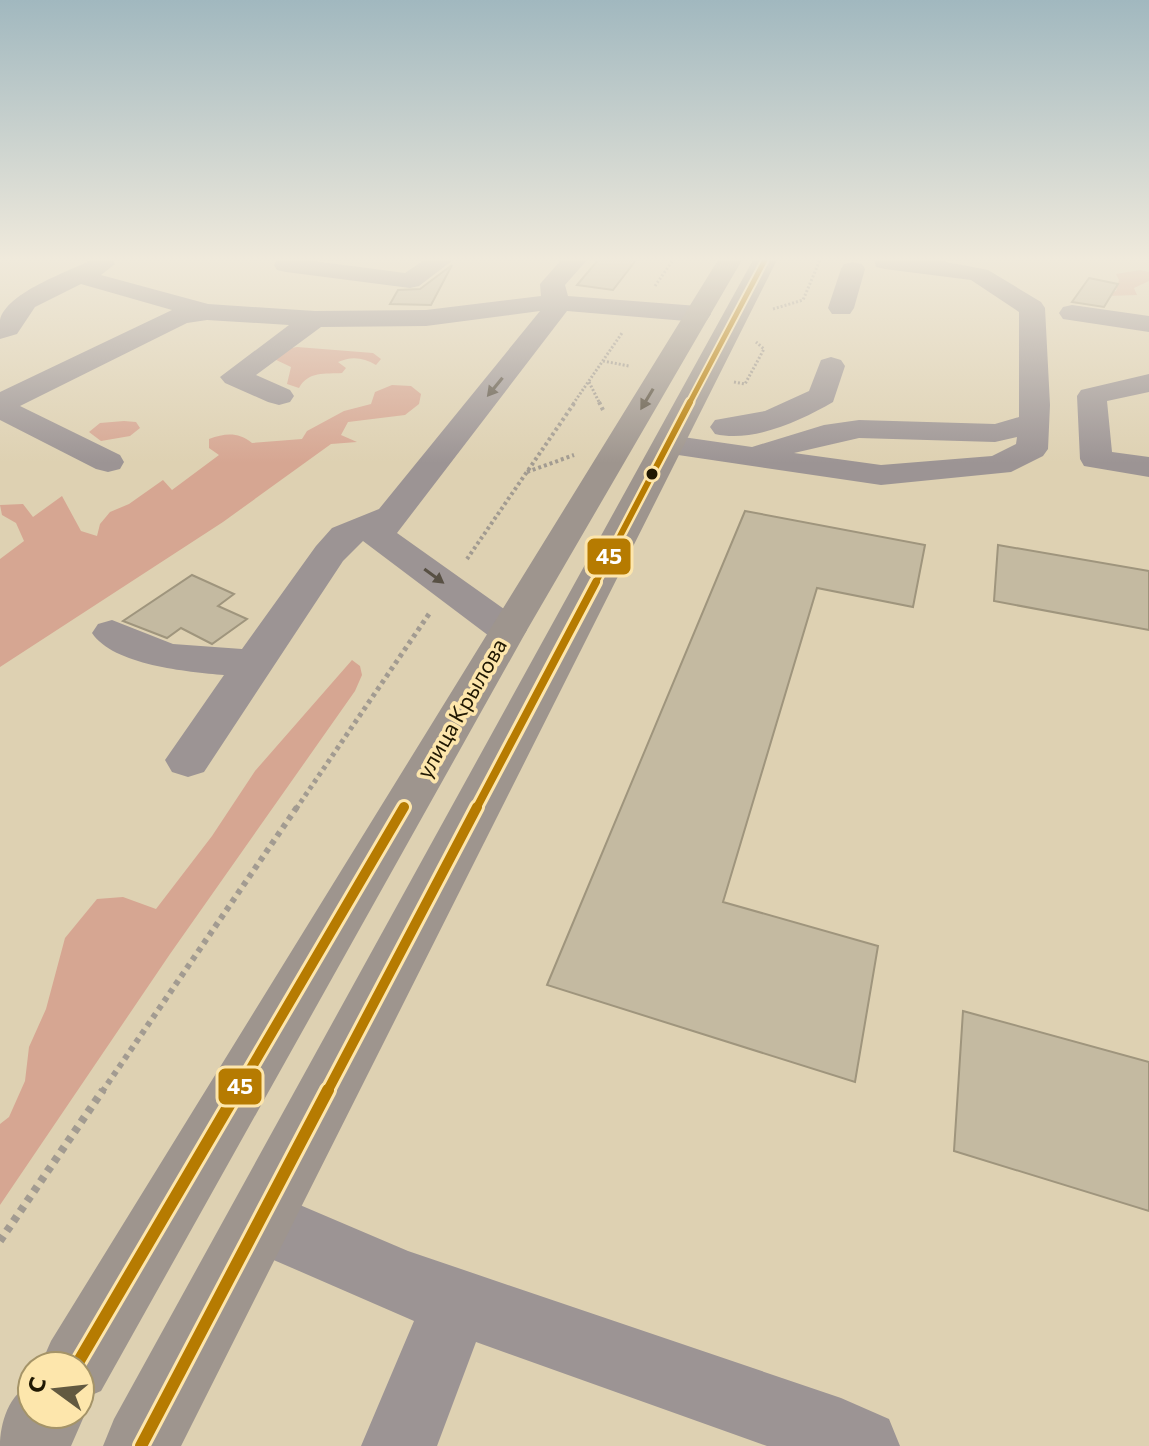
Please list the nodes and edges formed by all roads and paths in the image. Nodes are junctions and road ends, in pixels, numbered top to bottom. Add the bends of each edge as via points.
1 (154, 327) edge
2 (303, 327) edge
3 (541, 327) edge
4 (626, 327) edge
5 (690, 327) edge
6 (730, 327) edge
7 (1032, 327) edge
8 (760, 332) dead end
9 (831, 366) dead end
10 (589, 382) junction
11 (1149, 383) edge
12 (745, 384) dead end
13 (1034, 389) junction
14 (279, 396) dead end
15 (1092, 396) junction
16 (1149, 404) edge
17 (0, 406) edge
18 (597, 420) dead end
19 (1034, 423) junction
20 (674, 435) junction
21 (575, 455) dead end
22 (744, 456) junction
23 (108, 462) dead end
24 (1149, 467) edge
25 (526, 472) junction
26 (390, 517) junction
27 (448, 587) junction
28 (507, 630) junction
29 (112, 633) dead end
30 (253, 664) junction
31 (188, 760) dead end
32 (260, 1221) junction
33 (0, 1241) edge
34 (457, 1301) junction
35 (85, 1350) edge
36 (141, 1446) edge
37 (399, 1446) edge
38 (862, 1446) edge

1 - 17 street
2 - 14 street via 235,377
3 -> 26 street
4 - 10 path
5 -> 28 main road, улица Крылова
6 - 20 main road
7 - 13 street
8 - 12 path via 755,342 764,349
9 - 20 street via 822,396 793,413 754,426
10 - 18 path via 605,408
10 - 25 path
11 - 15 street
13 - 15 street
13 - 19 street
15 - 16 street
15 - 24 street via 1096,459
17 - 23 street
19 - 22 street via 995,433 859,429
19 - 22 street via 1032,449 999,465 881,475
20 - 22 street
20 - 32 main road
21 - 25 path
25 - 27 path
26 -> 27 street via 377,535
26 - 30 street via 345,536
27 - 28 street
27 - 33 path
28 - 35 main road, улица Крылова
29 - 30 street via 167,657
30 - 31 street
32 - 34 street
32 - 36 main road
34 - 37 street
34 - 38 street

